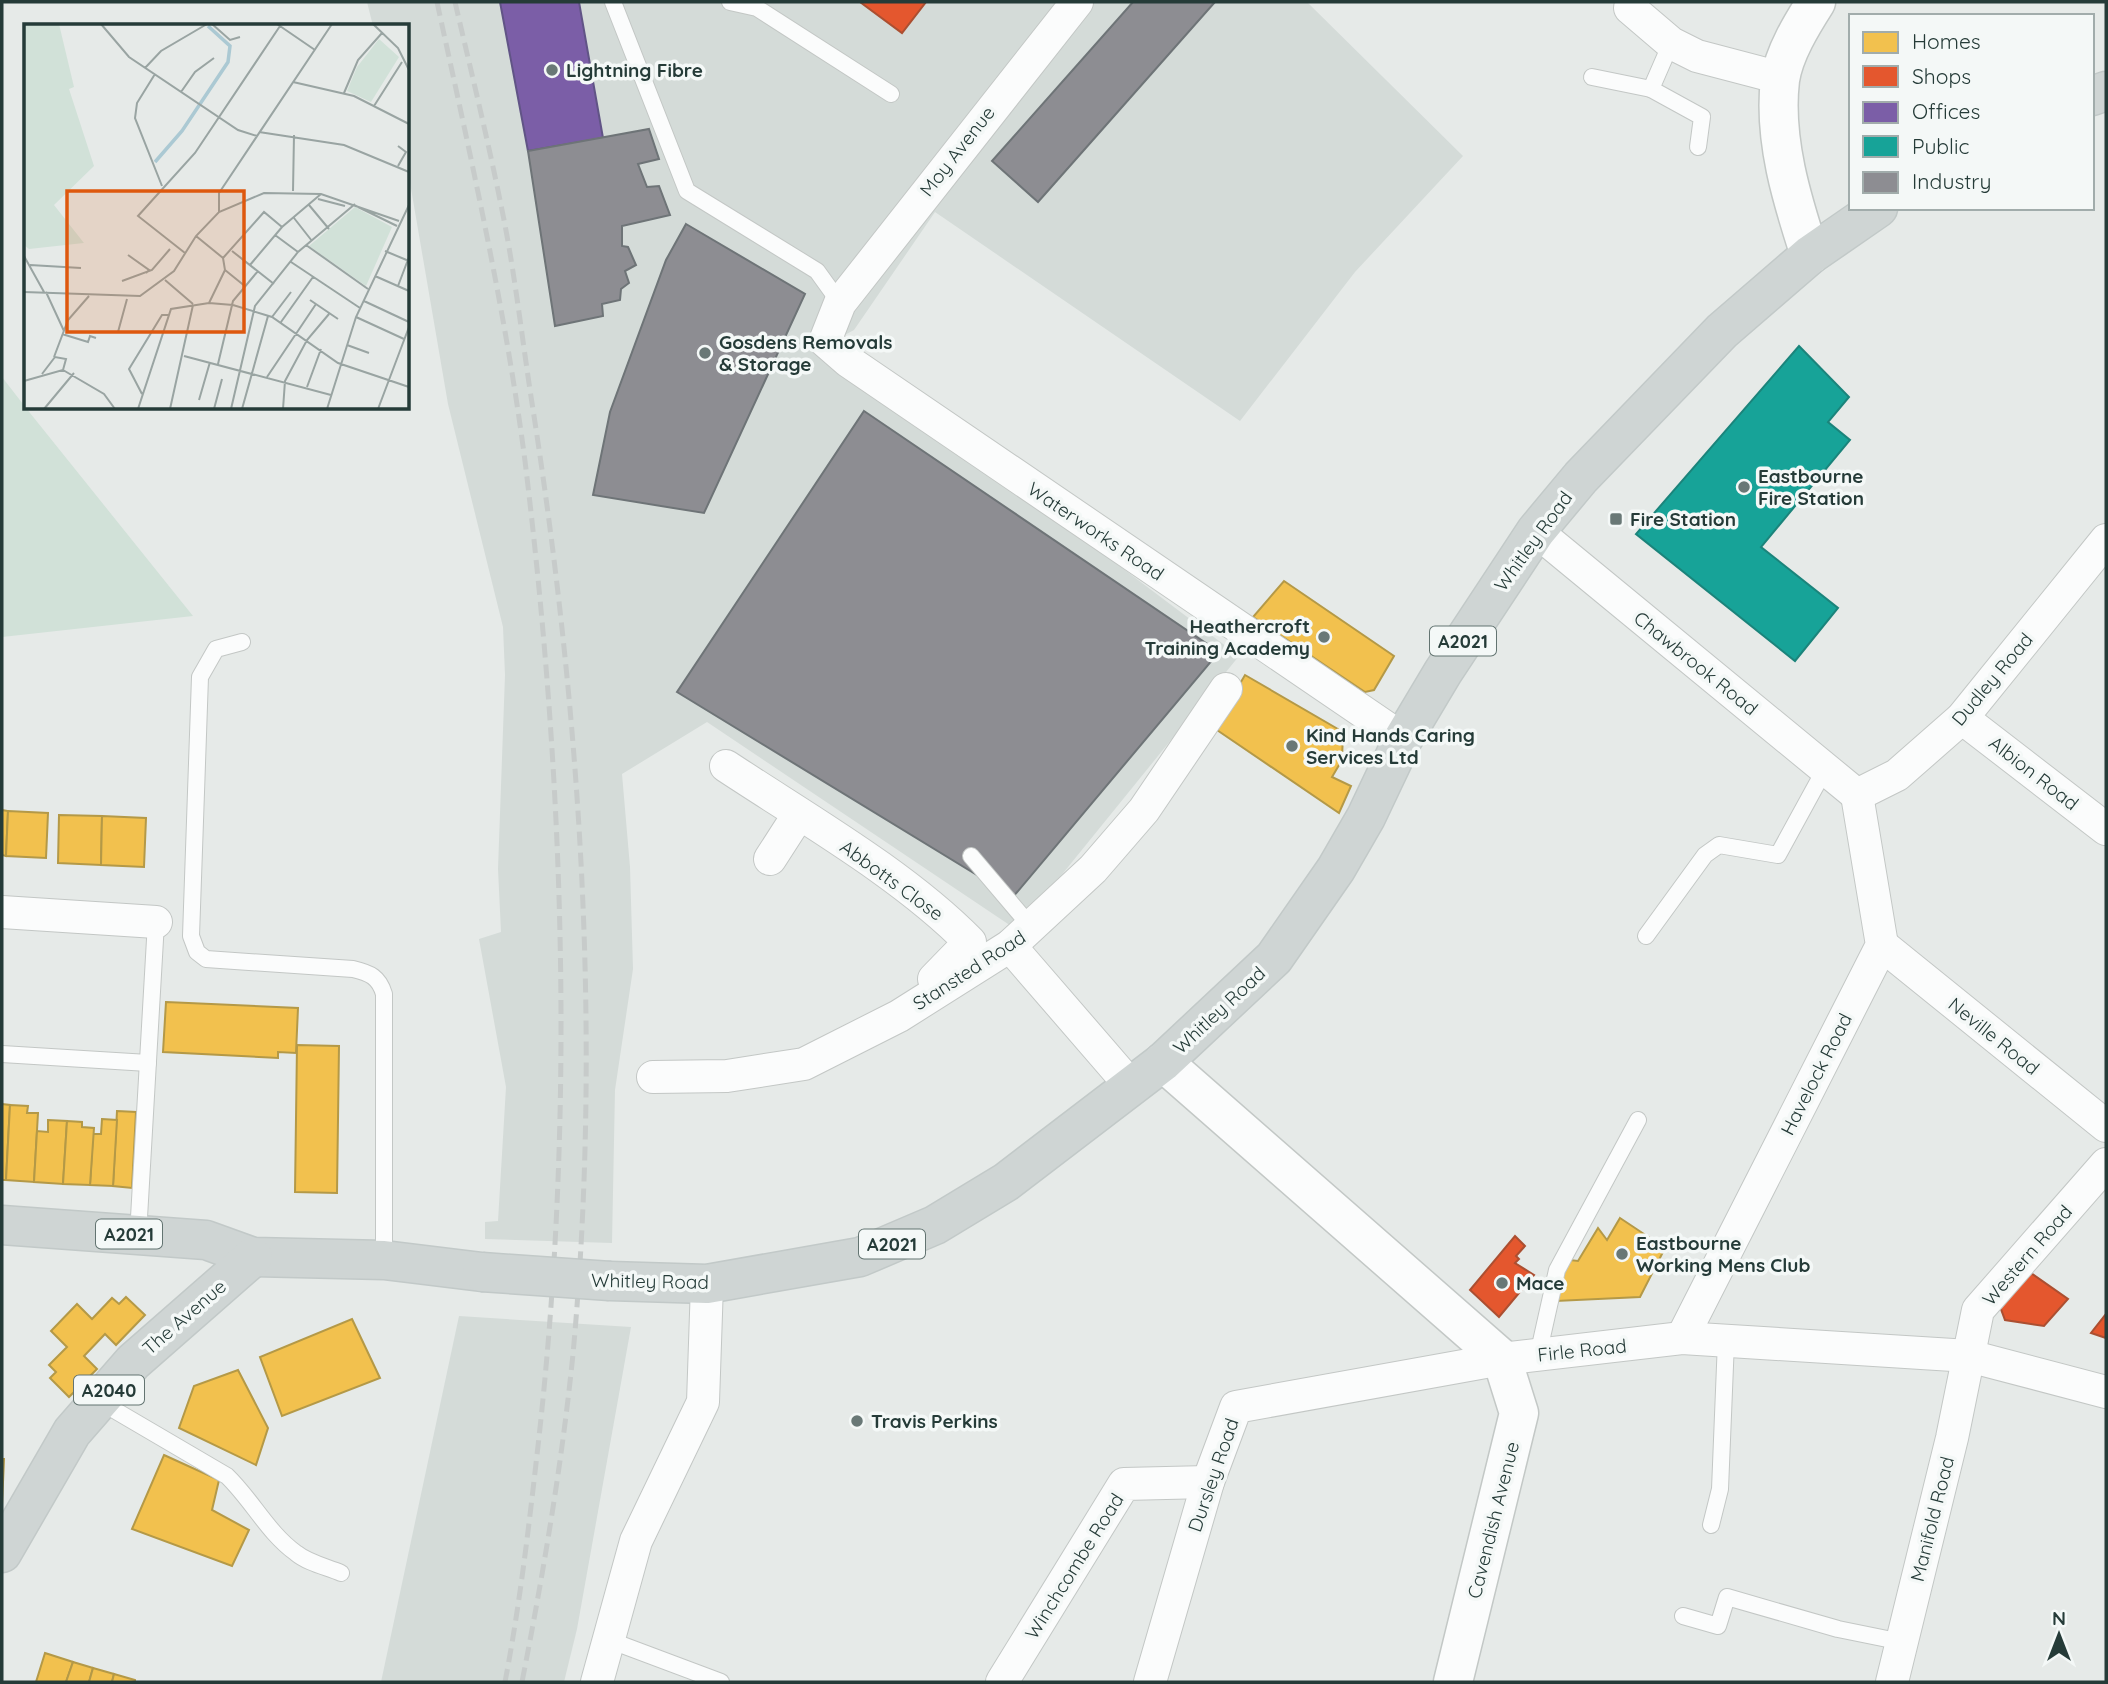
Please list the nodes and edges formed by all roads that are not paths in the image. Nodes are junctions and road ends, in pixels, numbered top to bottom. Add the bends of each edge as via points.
1 (613, 2) edge
2 (730, 2) edge
3 (1077, 2) edge
4 (1816, 2) edge
5 (1630, 8) dead end
6 (1671, 43) junction
7 (1592, 77) dead end
8 (1780, 78) junction
9 (1651, 89) junction
10 (891, 94) dead end
11 (1698, 146) dead end
12 (1875, 210) edge
13 (1810, 255) junction
14 (840, 303) junction
15 (1535, 531) junction
16 (2106, 540) edge
17 (242, 642) dead end
18 (1226, 689) dead end
19 (1962, 718) junction
20 (1403, 739) junction
21 (726, 766) dead end
22 (1825, 769) junction
23 (1857, 795) junction
24 (799, 814) junction
25 (2106, 829) edge
26 (971, 856) dead end
27 (770, 859) dead end
28 (2, 912) edge
29 (156, 922) joint
30 (1646, 936) dead end
31 (1021, 937) junction
32 (1882, 945) junction
33 (899, 1016) junction
34 (2, 1054) edge
35 (1163, 1062) junction
36 (148, 1063) junction
37 (653, 1077) dead end
38 (1131, 1086) junction
39 (1638, 1121) dead end
40 (2106, 1126) edge
41 (2106, 1164) edge
42 (2, 1226) edge
43 (138, 1235) junction
44 (253, 1257) junction
45 (384, 1260) junction
46 (707, 1284) junction
47 (1682, 1338) junction
48 (1726, 1341) junction
49 (1969, 1356) junction
50 (1520, 1357) junction
51 (2106, 1392) edge
52 (99, 1401) junction
53 (1208, 1482) junction
54 (1711, 1525) dead end
55 (2, 1553) edge
56 (341, 1573) dead end
57 (1683, 1616) dead end
58 (609, 1640) junction
59 (1902, 1642) junction
60 (597, 1682) edge
61 (721, 1682) edge
62 (1002, 1682) edge
63 (1150, 1682) edge
64 (1453, 1682) edge
65 (1892, 1682) edge

1 - 14 lane via 687,191 817,271
2 - 10 lane via 757,8
3 - 14 street, Moy Avenue
4 - 8 street
5 - 6 street
6 - 8 street via 1697,56
6 - 9 lane
7 - 9 lane
8 - 13 street via 1784,159
9 - 11 lane via 1702,117
12 - 13 main road, Whitley Road / A2021
13 - 15 main road, Whitley Road / A2021 via 1702,350 1623,430
14 - 20 street, Waterworks Road via 825,341 848,361
15 - 20 main road, Whitley Road / A2021
15 - 22 street, Chawbrook Road
16 - 19 street, Dudley Road
17 - 45 lane via 216,649 200,677 191,936 197,952 206,959 353,969 368,972 380,982 384,994
18 - 31 street, Stansted Road via 1144,810 1093,869
19 - 23 street, Dudley Road via 1897,775
19 - 25 street, Albion Road
20 - 35 main road, Whitley Road / A2021 via 1336,869 1274,958
21 - 24 street, Abbotts Close
22 - 23 street, Chawbrook Road
22 - 30 lane via 1778,855 1719,845 1705,855
23 - 32 street
24 - 27 street
24 - 33 street, Abbotts Close via 952,924 970,942
26 - 31 lane
28 - 29 street
29 - 36 lane
31 - 33 street, Stansted Road
31 - 38 street
32 - 40 street, Neville Road
32 - 47 street, Havelock Road
33 - 37 street, Stansted Road via 804,1064 727,1076
34 - 36 lane
35 - 38 main road, Whitley Road / A2021
35 - 50 street
36 - 43 lane
38 - 46 main road, Whitley Road / A2021 via 1006,1182 935,1225 860,1257
39 - 50 lane via 1557,1269
41 - 49 street, Western Road via 1978,1310
42 - 43 main road, A2021
43 - 44 main road, A2021 via 206,1240
44 - 45 main road, Whitley Road / A2021
44 - 52 main road, The Avenue / A2040 via 134,1362
45 - 46 main road, Whitley Road / A2021, bridge via 482,1272
46 - 58 street via 703,1402 636,1541
47 - 48 street, Firle Road
47 - 50 street, Firle Road
48 - 49 street, Firle Road
48 - 54 lane via 1720,1489
49 - 51 street, Firle Road
49 - 59 street, Manifold Road
50 - 53 street, Dursley Road via 1236,1407
50 - 64 street, Cavendish Avenue via 1519,1413
52 - 55 main road, The Avenue / A2040 via 72,1432
52 - 56 lane via 227,1476 298,1555
53 - 62 street, Winchcombe Road via 1125,1484
53 - 63 street, Dursley Road
57 - 59 lane via 1718,1626 1727,1597
58 - 60 street
58 - 61 lane
59 - 65 street, Manifold Road

